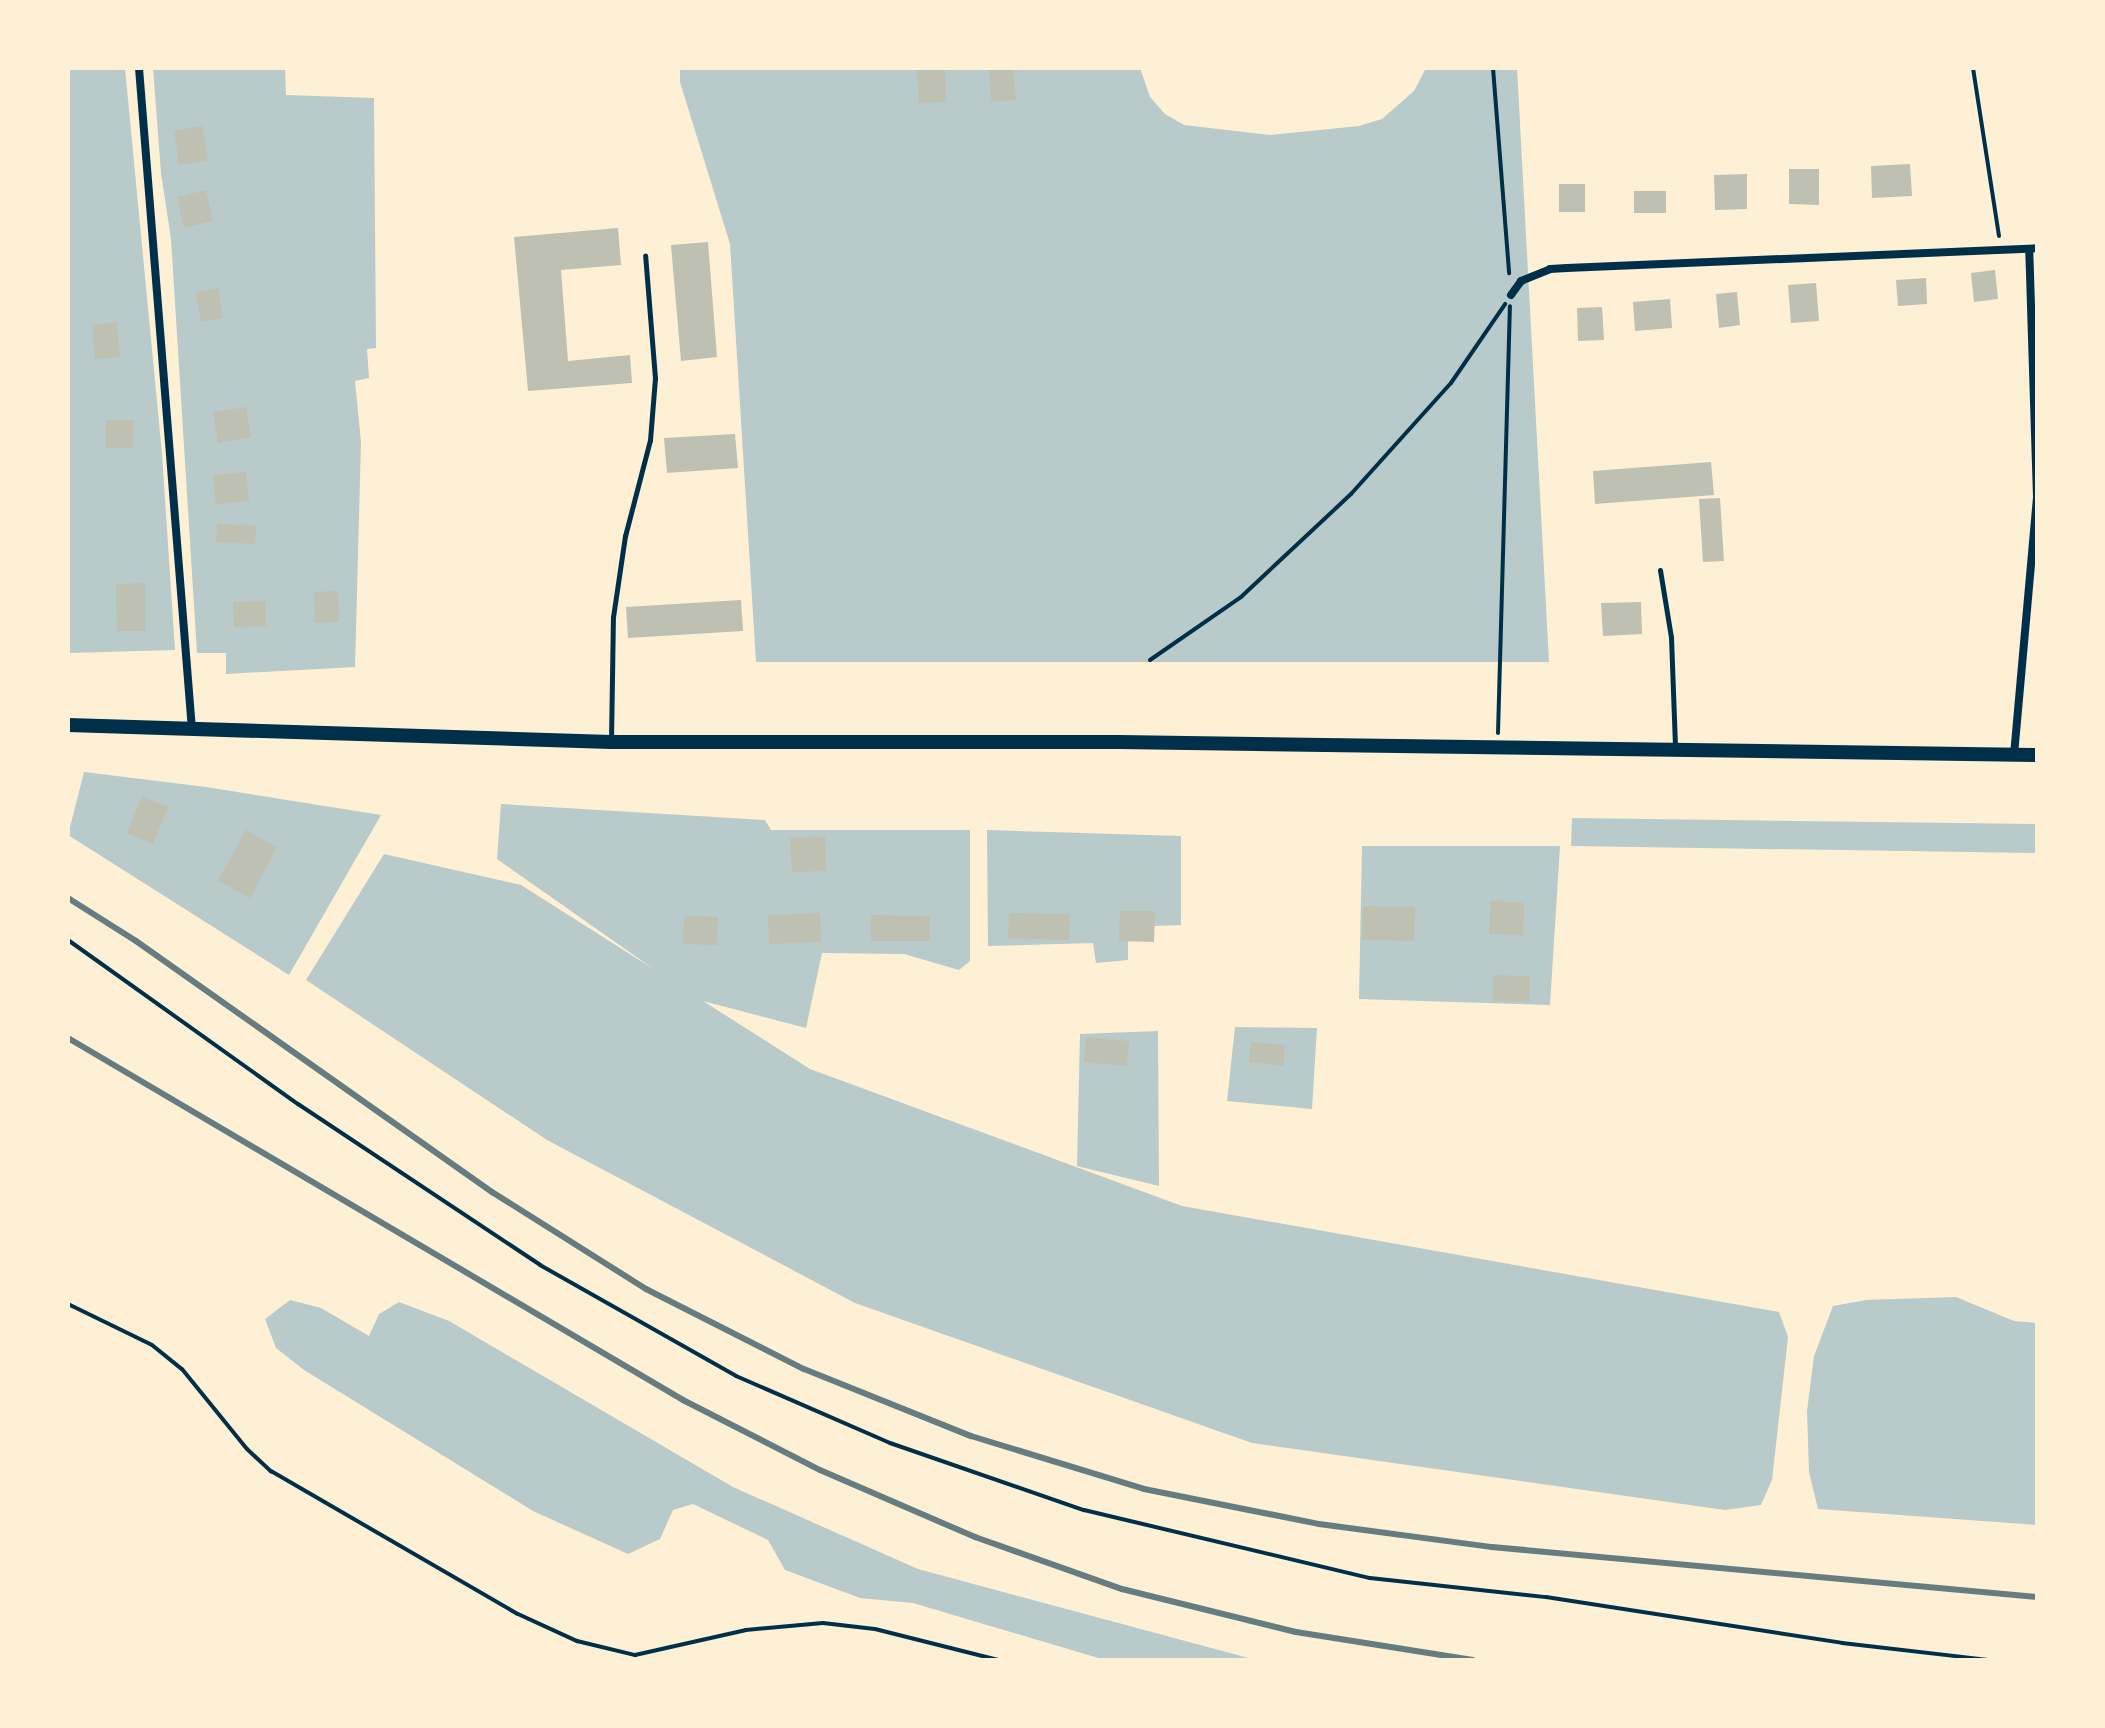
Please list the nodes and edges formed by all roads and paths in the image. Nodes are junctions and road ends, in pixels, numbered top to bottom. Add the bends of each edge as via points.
1 (139, 68) edge
2 (1493, 68) edge
3 (1973, 68) edge
4 (2033, 248) edge
5 (2002, 250) junction
6 (645, 255) dead end
7 (1511, 295) junction
8 (1660, 570) dead end
9 (1150, 660) dead end
10 (68, 725) edge
11 (192, 731) junction
12 (611, 742) junction
13 (1498, 750) junction
14 (1675, 752) junction
15 (2014, 755) junction
16 (2037, 755) edge
17 (68, 940) edge
18 (68, 1304) edge
19 (998, 1660) edge
20 (1990, 1660) edge

1 - 11 street
2 - 7 path
3 - 5 path
4 - 5 street
4 - 15 street via 2037,497
5 - 7 street via 1550,269 1521,281
6 - 12 lane via 655,378 650,440 625,536 613,617
7 - 9 path via 1451,383 1351,494 1241,597
7 - 13 path
8 - 14 lane via 1671,637
10 - 11 main road
11 - 12 main road
12 - 13 main road via 1119,742
13 - 14 main road
14 - 15 main road
15 - 16 main road
17 - 20 path via 298,1104 540,1265 736,1376 890,1443 1084,1510 1370,1578 1546,1597
18 - 19 path via 152,1345 182,1369 271,1471 518,1614 577,1641 635,1655 746,1630 823,1623 875,1629

